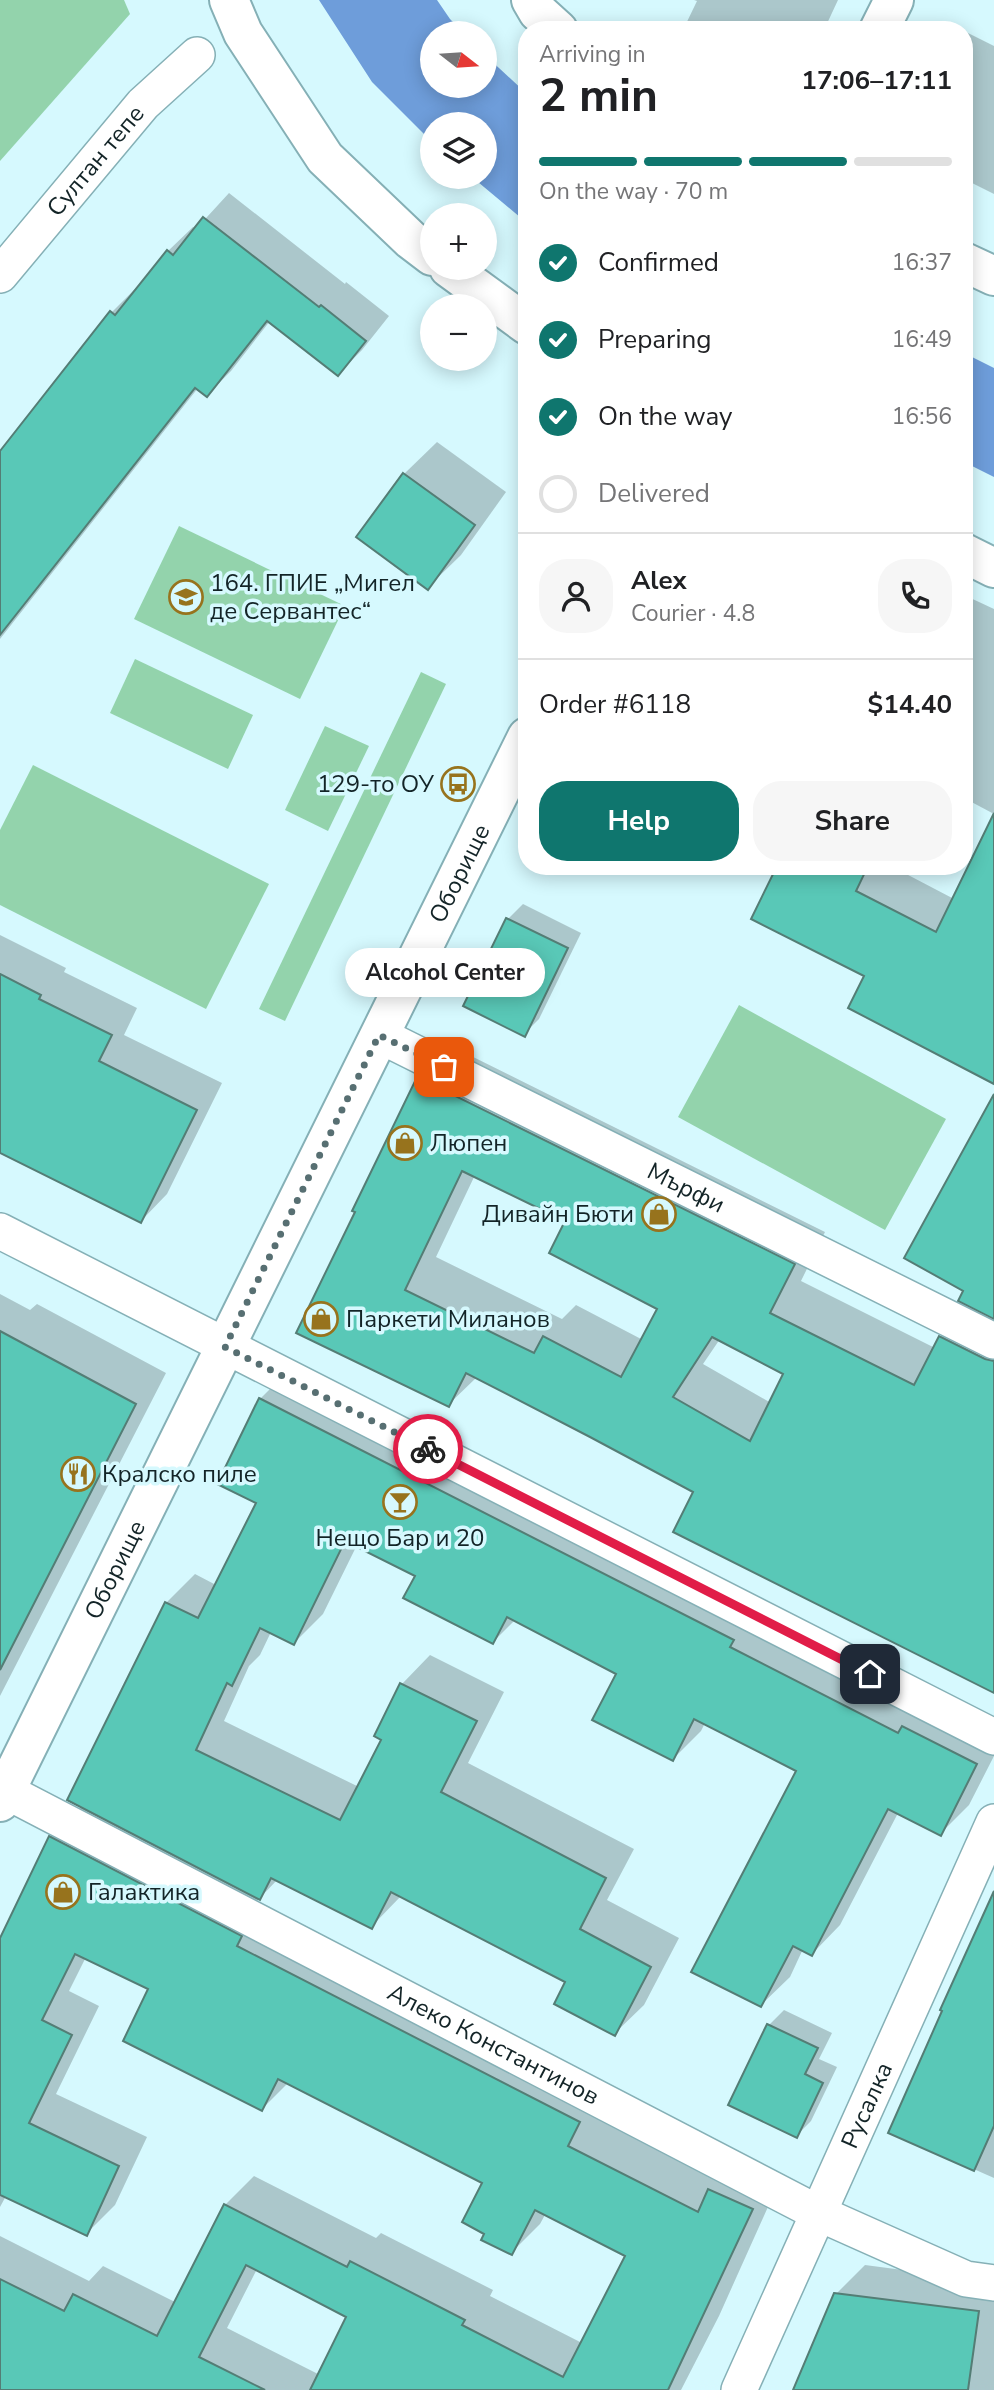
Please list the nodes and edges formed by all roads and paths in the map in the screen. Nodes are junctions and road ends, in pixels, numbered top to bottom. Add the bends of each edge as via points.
1 (229, 0) edge
2 (531, 0) edge
3 (894, 0) edge
4 (548, 21) edge
5 (884, 21) edge
6 (197, 55) dead end
7 (420, 247) edge
8 (973, 266) edge
9 (0, 275) edge
10 (994, 276) edge
11 (465, 280) edge
12 (518, 318) edge
13 (973, 558) edge
14 (994, 568) edge
15 (518, 755) edge
16 (379, 1035) junction
17 (0, 1231) edge
18 (994, 1341) edge
19 (225, 1347) junction
20 (994, 1737) edge
21 (2, 1793) edge
22 (994, 1822) edge
23 (818, 2213) junction
24 (994, 2283) edge
25 (739, 2390) edge

1 - 7 street via 243,33 325,158
2 - 4 street
3 - 5 street
6 - 9 street, Султан тепе via 142,104
8 - 10 street
11 - 12 street
13 - 14 street
15 - 16 street, Оборище
16 - 18 street, Мърфи
16 - 19 street, Оборище
17 - 19 street
19 - 20 street
19 - 21 street, Оборище
21 - 23 street, Алеко Константинов
22 - 23 street, Русалка
23 - 24 street, Алеко Константинов via 966,2279
23 - 25 street, Русалка

